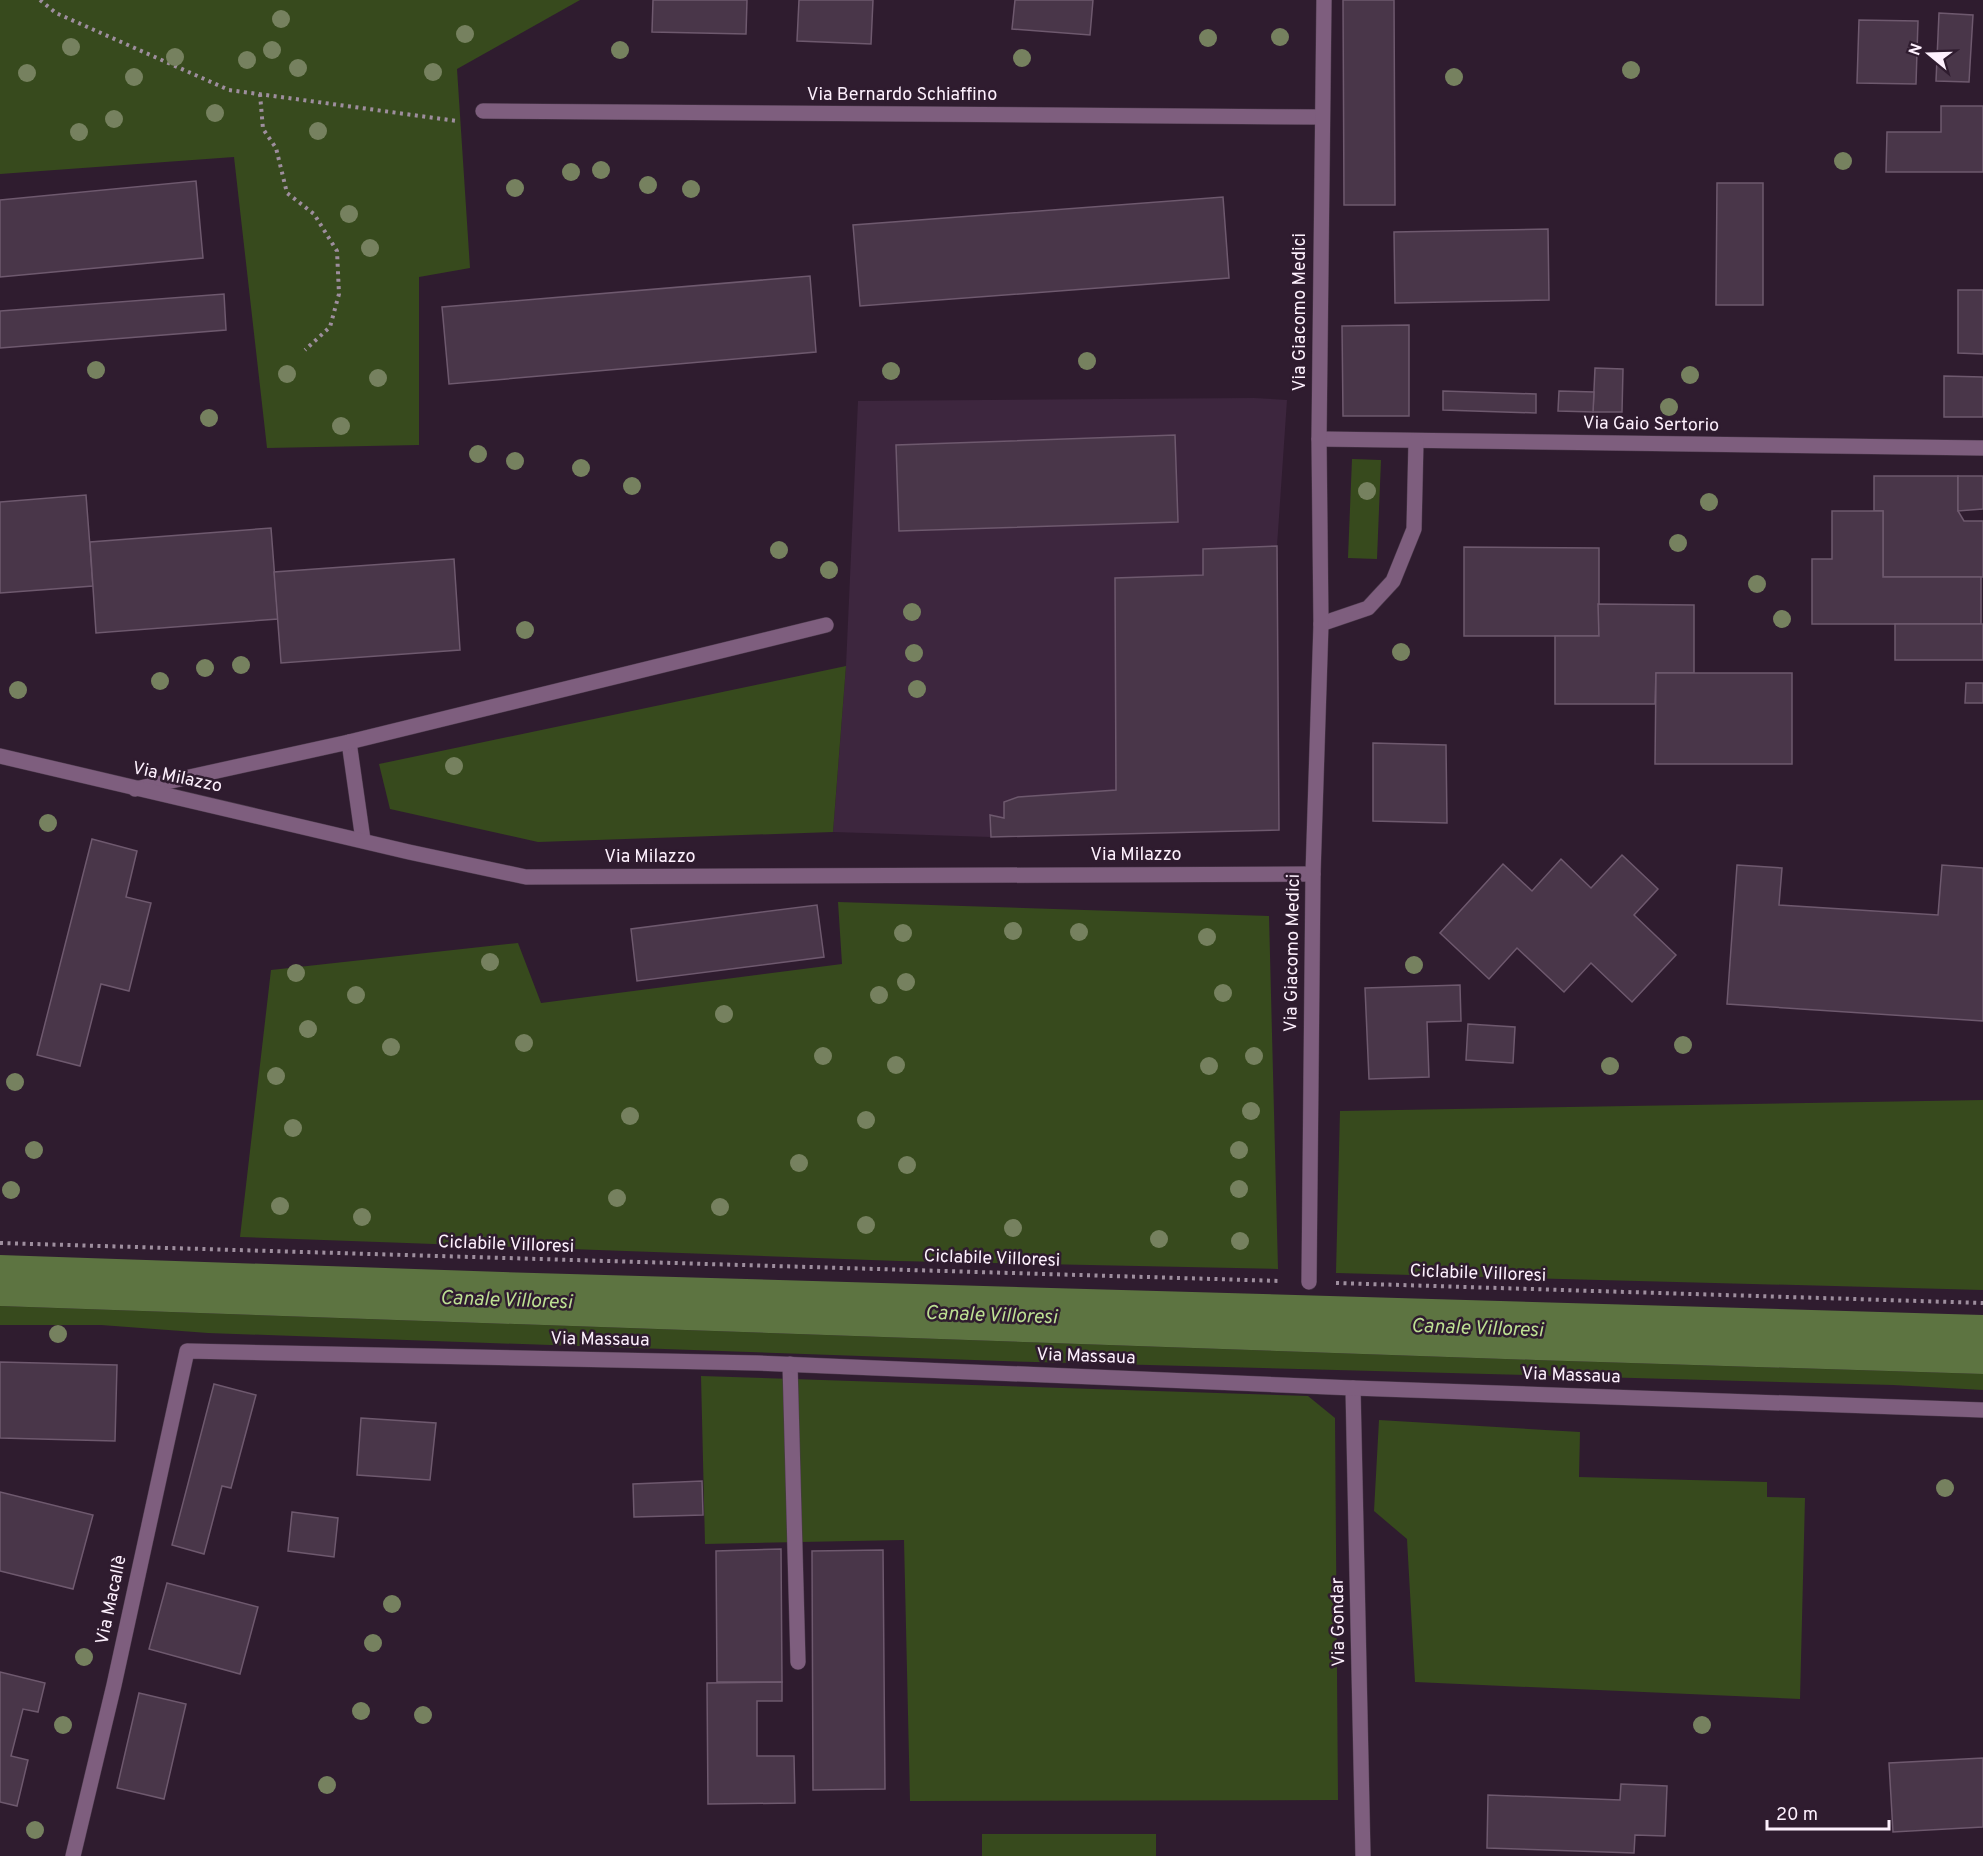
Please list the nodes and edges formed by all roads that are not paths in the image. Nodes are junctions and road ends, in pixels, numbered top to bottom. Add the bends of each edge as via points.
1 (1324, 0) edge
2 (483, 111) road end
3 (1321, 117) junction
4 (1319, 440) junction
5 (1416, 441) junction
6 (1983, 448) edge
7 (1321, 624) junction
8 (826, 625) dead end
9 (350, 742) junction
10 (0, 756) edge
11 (135, 789) junction
12 (363, 840) junction
13 (1313, 874) junction
14 (1309, 1282) road end
15 (187, 1351) joint
16 (789, 1364) junction
17 (1353, 1388) junction
18 (1983, 1410) edge
19 (798, 1662) dead end
20 (73, 1856) edge
21 (1363, 1856) edge

1 - 3 street, Via Giacomo Medici
2 - 3 street, Via Bernardo Schiaffino
3 - 4 street, Via Giacomo Medici
4 - 5 street, Via Gaio Sertorio
4 - 7 street, Via Giacomo Medici
5 - 6 street, Via Gaio Sertorio
5 - 7 street via 1414,530 1393,581 1368,608
7 - 13 street, Via Giacomo Medici
8 - 9 street
9 - 11 street
9 - 12 street
10 - 11 street, Via Milazzo
11 - 12 street, Via Milazzo
12 - 13 street, Via Milazzo via 526,877
13 - 14 street, Via Giacomo Medici
15 - 16 street, Via Massaua
15 - 20 street, Via Macallè
16 - 17 street, Via Massaua
16 - 19 street
17 - 18 street, Via Massaua
17 - 21 street, Via Gondar

